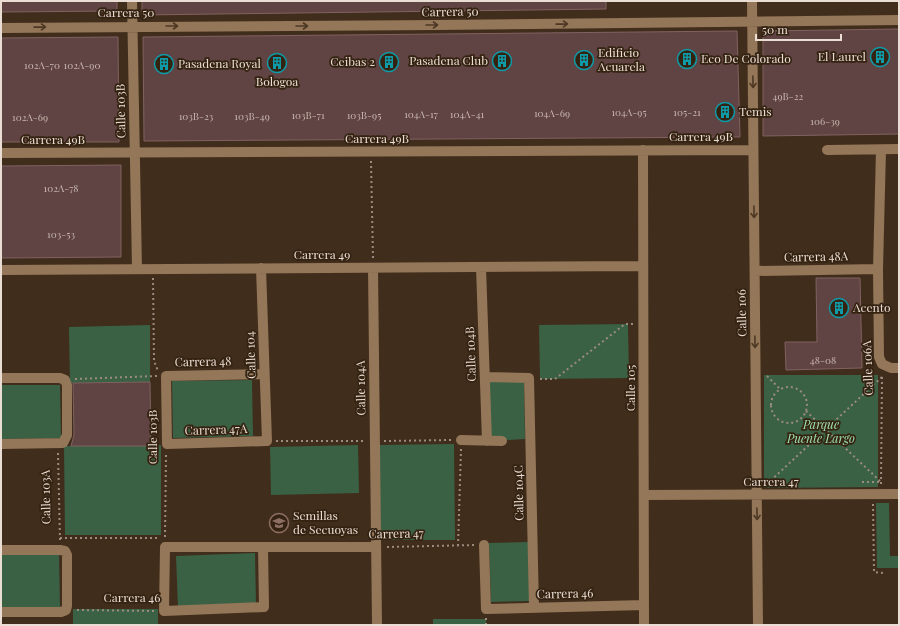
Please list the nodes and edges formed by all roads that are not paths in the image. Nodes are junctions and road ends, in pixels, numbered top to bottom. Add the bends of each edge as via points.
1 (132, 1) edge
2 (752, 1) edge
3 (899, 20) edge
4 (752, 21) junction
5 (133, 26) junction
6 (1, 28) edge
7 (643, 150) junction
8 (753, 150) junction
9 (827, 150) dead end
10 (881, 150) junction
11 (899, 150) edge
12 (1, 153) edge
13 (135, 153) junction
14 (643, 266) junction
15 (481, 267) junction
16 (261, 268) junction
17 (373, 268) junction
18 (137, 269) junction
19 (878, 269) junction
20 (1, 270) edge
21 (755, 271) junction
22 (899, 368) edge
23 (264, 374) junction
24 (166, 376) joint
25 (485, 377) junction
26 (1, 378) edge
27 (461, 440) road end
28 (266, 441) joint
29 (487, 441) junction
30 (502, 441) dead end
31 (1, 444) edge
32 (167, 444) joint
33 (644, 494) junction
34 (899, 494) edge
35 (757, 495) junction
36 (484, 545) road end
37 (263, 547) junction
38 (376, 547) junction
39 (1, 550) edge
40 (644, 605) junction
41 (534, 608) junction
42 (164, 611) joint
43 (1, 612) edge
44 (377, 625) edge
45 (644, 625) edge
46 (758, 625) edge

1 - 5 street, Calle 103B
2 - 4 street, Calle 106
3 - 4 street, Carrera 50
5 -> 4 street, Carrera 50
4 -> 8 street, Calle 106
6 -> 5 street, Carrera 50
5 - 13 street, Calle 103B
7 - 8 street, Carrera 49B
7 - 13 street, Carrera 49B
7 - 14 street, Calle 105
8 -> 21 street, Calle 106
9 - 10 street
10 - 11 street
10 - 19 street, Calle 106A
12 - 13 street, Carrera 49B
13 - 18 street, Calle 103B
14 - 15 street, Carrera 49
14 - 33 street, Calle 105
15 - 17 street, Carrera 49
15 - 25 street, Calle 104B
16 - 17 street, Carrera 49
16 - 18 street, Carrera 49
16 - 23 street, Calle 104
17 - 38 street, Calle 104A
18 - 20 street, Carrera 49
19 - 21 street, Carrera 48A
19 - 22 street, Calle 106A via 879,357 882,364
21 -> 35 street, Calle 106
23 - 24 street, Carrera 48
23 - 28 street, Calle 104
24 - 32 street, Calle 103B
25 - 29 street, Calle 104B
25 - 41 street, Calle 104C via 529,378
26 - 31 street via 60,378 65,380 67,386 62,441
27 - 29 street
28 - 32 street, Carrera 47A
29 - 30 street
33 - 35 street, Carrera 47
33 - 40 street, Calle 105
34 - 35 street, Carrera 47
35 -> 46 street, Calle 106
36 - 41 street, Carrera 46 via 486,609
37 - 38 street, Carrera 47
37 - 42 street, Carrera 46 via 264,607
37 - 42 street, Carrera 47 via 165,543
38 - 44 street, Calle 104A
39 - 43 street via 62,550 67,555 66,610
40 - 41 street, Carrera 46
40 - 45 street, Calle 105

